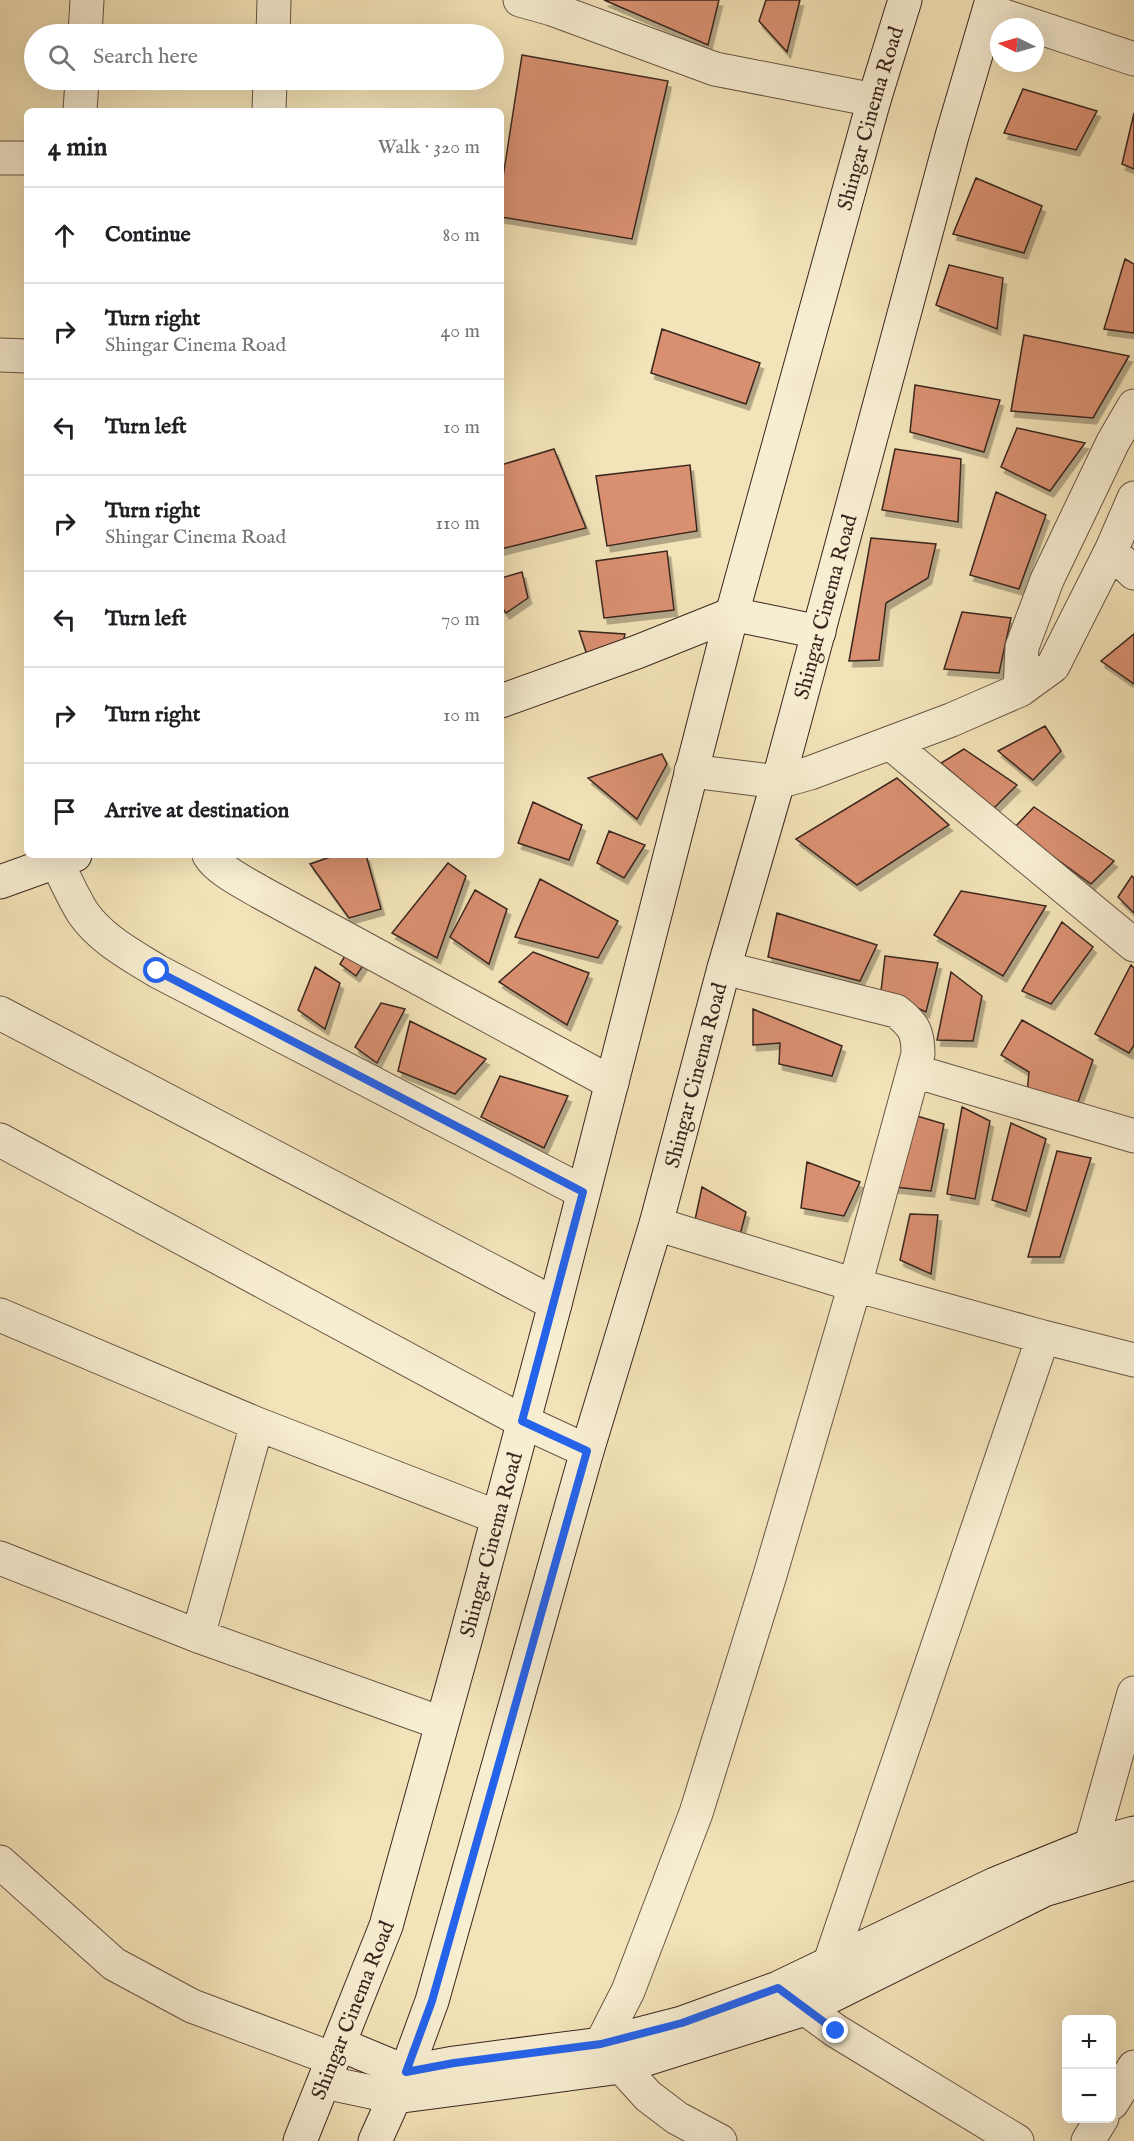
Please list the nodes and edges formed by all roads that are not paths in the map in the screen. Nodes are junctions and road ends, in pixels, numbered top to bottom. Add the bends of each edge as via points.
1 (87, 0) edge
2 (274, 0) edge
3 (520, 0) edge
4 (905, 0) edge
5 (991, 5) edge
6 (86, 24) edge
7 (273, 24) edge
8 (1134, 59) edge
9 (81, 90) edge
10 (270, 90) edge
11 (874, 100) junction
12 (80, 108) edge
13 (269, 108) edge
14 (0, 158) edge
15 (24, 158) edge
16 (0, 355) edge
17 (24, 356) edge
18 (1134, 406) edge
19 (1134, 498) edge
20 (1122, 562) edge
21 (732, 614) junction
22 (819, 632) junction
23 (1020, 690) junction
24 (504, 700) edge
25 (890, 743) junction
26 (691, 771) junction
27 (778, 782) junction
28 (211, 858) edge
29 (64, 863) edge
30 (0, 882) edge
31 (1134, 945) edge
32 (724, 968) junction
33 (0, 1013) edge
34 (914, 1071) junction
35 (612, 1083) junction
36 (1134, 1136) edge
37 (0, 1140) edge
38 (583, 1192) junction
39 (656, 1224) junction
40 (855, 1285) junction
41 (555, 1304) junction
42 (0, 1316) edge
43 (1043, 1337) junction
44 (1134, 1360) edge
45 (522, 1421) junction
46 (257, 1424) junction
47 (587, 1451) junction
48 (497, 1517) junction
49 (0, 1558) edge
50 (198, 1636) junction
51 (1134, 1694) edge
52 (441, 1723) junction
53 (1134, 1833) edge
54 (1091, 1845) junction
55 (0, 1862) edge
56 (1134, 1863) edge
57 (829, 1965) junction
58 (778, 1988) junction
59 (805, 2008) junction
60 (611, 2055) junction
61 (332, 2062) junction
62 (1134, 2067) edge
63 (401, 2085) junction
64 (1116, 2096) edge
65 (1099, 2123) edge
66 (300, 2141) edge
67 (375, 2141) edge
68 (720, 2141) edge
69 (1017, 2141) edge
70 (1088, 2141) edge

1 - 6 street
2 - 7 street
3 - 11 street via 715,69
4 - 11 street, Shingar Cinema Road
5 - 8 street
5 - 22 street, Shingar Cinema Road
9 - 12 street
10 - 13 street
11 - 21 street, Shingar Cinema Road
14 - 15 street
16 - 17 street
18 - 23 street via 1047,580 1022,647
19 - 20 street
20 - 23 street via 1053,666
21 - 22 street
21 - 24 street
21 - 26 street, Shingar Cinema Road
22 - 27 street, Shingar Cinema Road
23 - 25 street
25 - 27 street
25 - 31 street
26 - 27 street
26 - 35 street, Shingar Cinema Road
27 - 32 street, Shingar Cinema Road
28 - 35 street via 260,891
29 - 30 street
29 - 38 street via 84,913 114,944 157,971
32 - 34 street via 896,1011 910,1022 918,1036
32 - 39 street, Shingar Cinema Road
33 - 41 street
34 - 36 street
34 - 40 street
35 - 38 street, Shingar Cinema Road
37 - 45 street
38 - 41 street, Shingar Cinema Road
39 - 40 street
39 - 47 street, Shingar Cinema Road
40 - 43 street
40 - 60 street via 696,1813 628,1991
41 - 45 street, Shingar Cinema Road
42 - 46 street
43 - 44 street
43 - 57 street
45 - 47 street
45 - 48 street, Shingar Cinema Road
46 - 48 street
46 - 50 street
47 - 63 street, Shingar Cinema Road via 432,2001
48 - 52 street, Shingar Cinema Road
49 - 50 street
50 - 52 street
51 - 54 street
52 - 61 street, Shingar Cinema Road via 386,1926
53 - 54 street
54 - 57 street via 995,1884
55 - 61 street via 114,1964 192,2006
56 - 59 street via 1044,1890
57 - 58 street
58 - 59 street
58 - 60 street via 682,2023
59 - 60 street
59 - 69 street via 836,2031
60 - 63 street via 454,2063
60 - 68 street via 648,2096 677,2118
61 - 63 street
61 - 66 street, Shingar Cinema Road
62 - 64 street
63 - 67 street, Shingar Cinema Road
65 - 70 street

